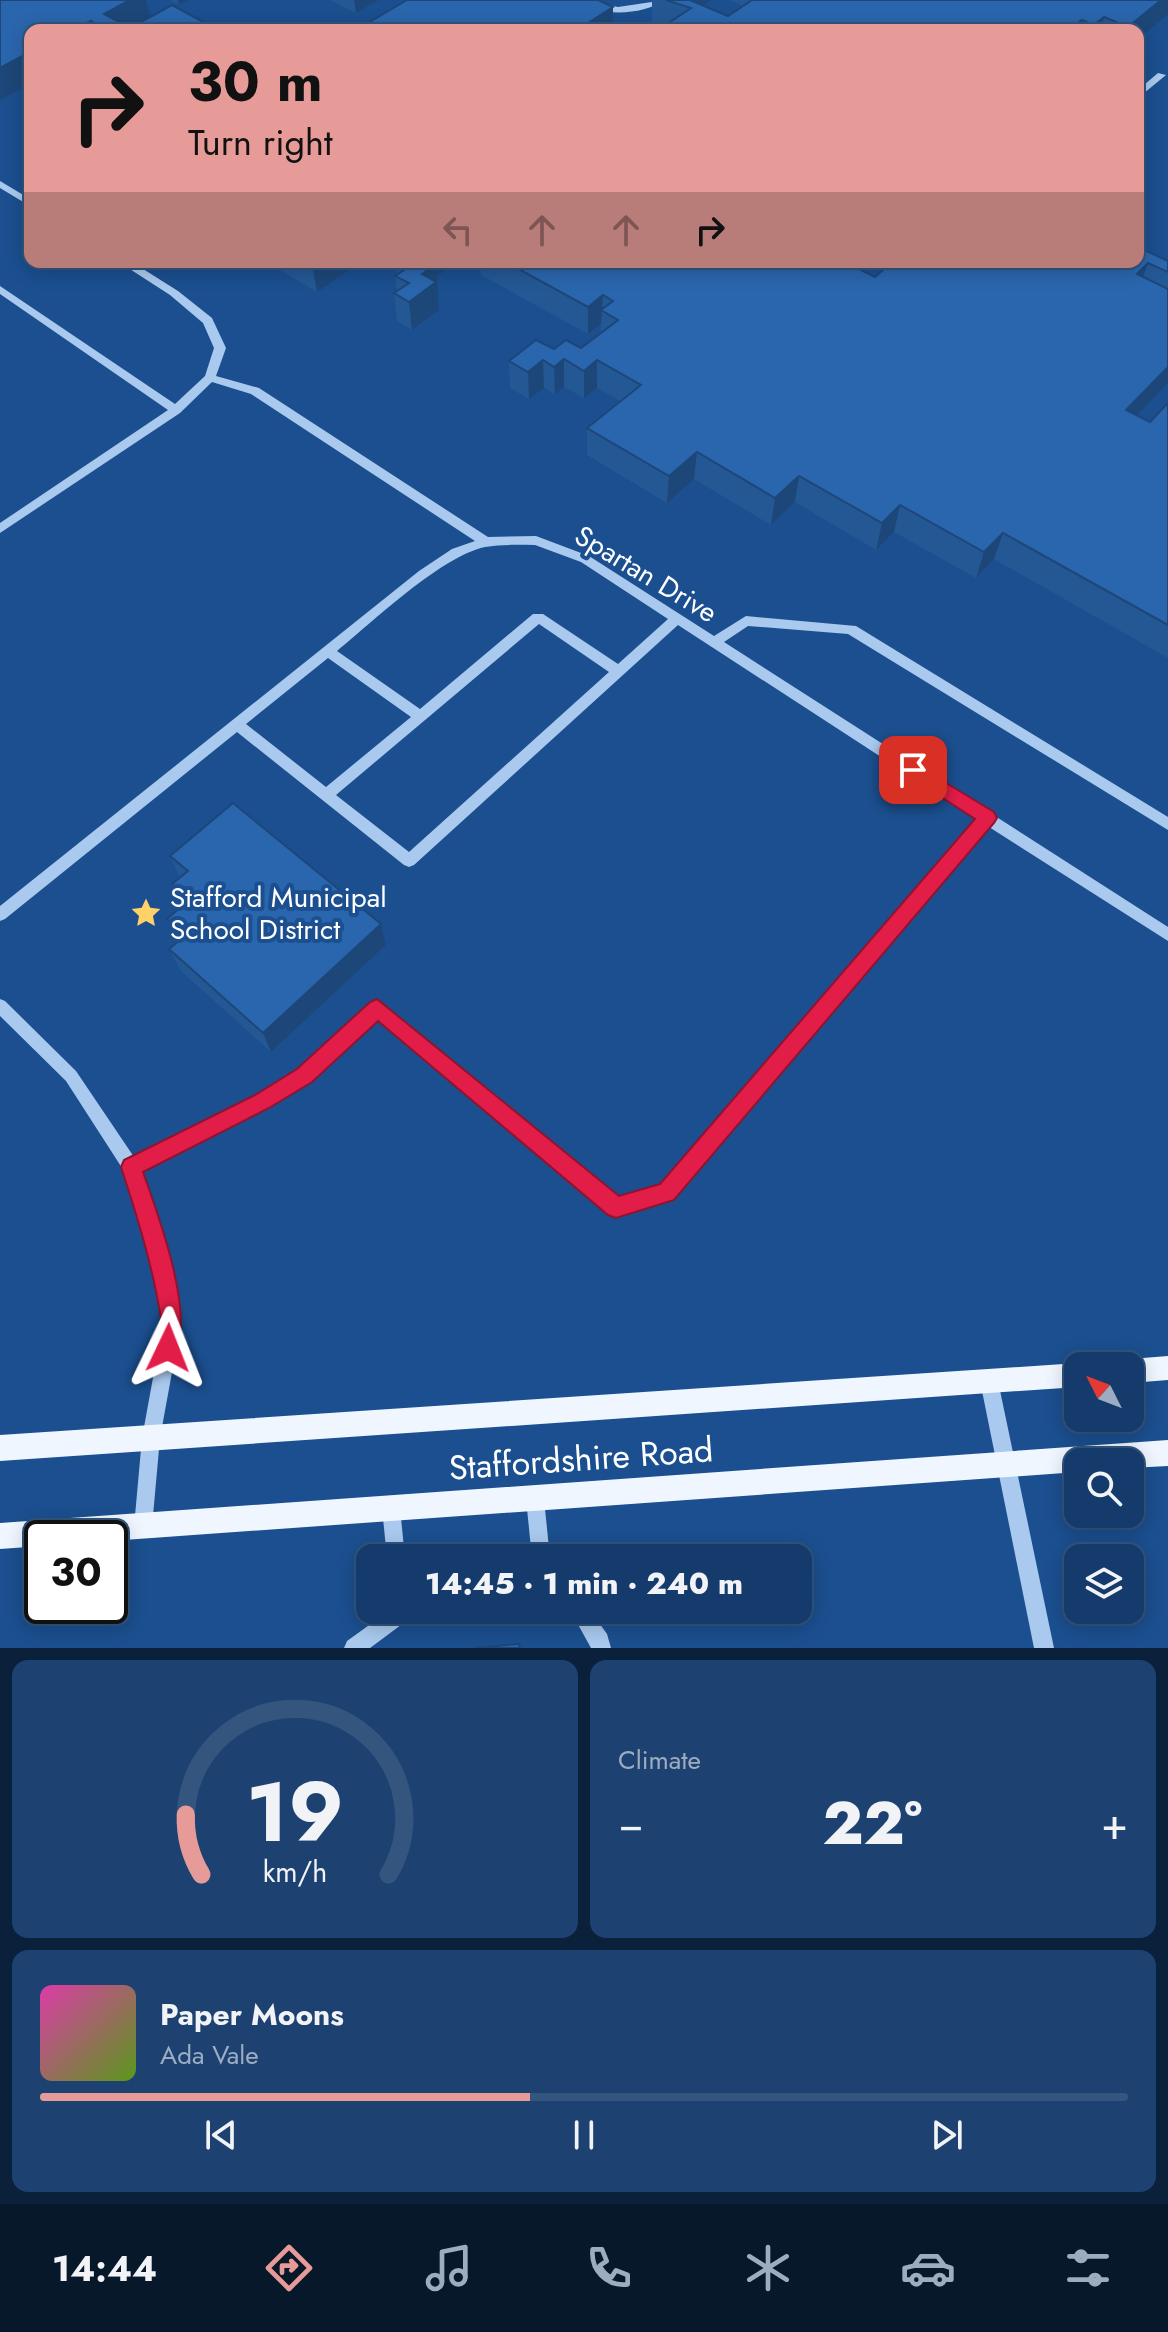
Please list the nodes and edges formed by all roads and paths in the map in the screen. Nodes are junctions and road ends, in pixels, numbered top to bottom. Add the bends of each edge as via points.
1 (576, 0) edge
2 (661, 0) edge
3 (1161, 75) dead end
4 (1144, 90) edge
5 (0, 184) edge
6 (24, 199) edge
7 (134, 268) edge
8 (0, 289) edge
9 (210, 378) junction
10 (176, 410) junction
11 (0, 529) edge
12 (486, 542) junction
13 (677, 618) junction
14 (714, 642) junction
15 (327, 651) junction
16 (618, 671) junction
17 (420, 716) junction
18 (237, 724) junction
19 (327, 795) junction
20 (988, 818) junction
21 (1168, 824) edge
22 (0, 915) edge
23 (1168, 935) edge
24 (0, 1006) edge
25 (131, 1167) junction
26 (1168, 1368) edge
27 (1144, 1370) edge
28 (1064, 1376) edge
29 (989, 1381) junction
30 (151, 1438) junction
31 (0, 1448) edge
32 (1168, 1453) edge
33 (1006, 1465) junction
34 (535, 1499) junction
35 (391, 1508) junction
36 (143, 1527) junction
37 (0, 1536) edge
38 (395, 1544) edge
39 (540, 1544) edge
40 (385, 1624) edge
41 (588, 1624) edge
42 (354, 1648) edge
43 (601, 1648) edge
44 (1044, 1648) edge

1 - 2 street via 611,10
3 - 4 street
5 - 6 street
7 - 9 street via 208,321 220,348
8 - 10 street
9 - 10 street
9 - 12 street via 255,391
10 - 11 street
12 - 13 street, Spartan Drive via 536,540 585,559
12 - 15 street, Spartan Drive via 456,552 423,574
13 - 14 street, Spartan Drive
13 - 16 street
14 - 20 street, Spartan Drive
14 - 21 street via 746,621 851,629
15 - 17 street
15 - 18 street, Spartan Drive
16 - 17 street via 538,617
16 - 19 street via 409,861
17 - 19 street
18 - 19 street
18 - 22 street, Spartan Drive
20 - 23 street, Spartan Drive
20 - 25 street via 667,1192 616,1208 377,1008 305,1076
24 - 25 street via 71,1076
25 - 30 street via 152,1227 172,1323
26 - 27 main road
28 - 29 main road, Staffordshire Road
29 - 30 main road, Staffordshire Road
29 - 33 street
30 - 31 main road, Staffordshire Road
30 - 36 street
32 - 33 main road, Staffordshire Road
33 - 34 main road, Staffordshire Road
33 - 44 street
34 - 35 main road, Staffordshire Road
34 - 39 street
35 - 36 main road, Staffordshire Road
35 - 38 street
36 - 37 main road, Staffordshire Road
40 - 42 street
41 - 43 street

